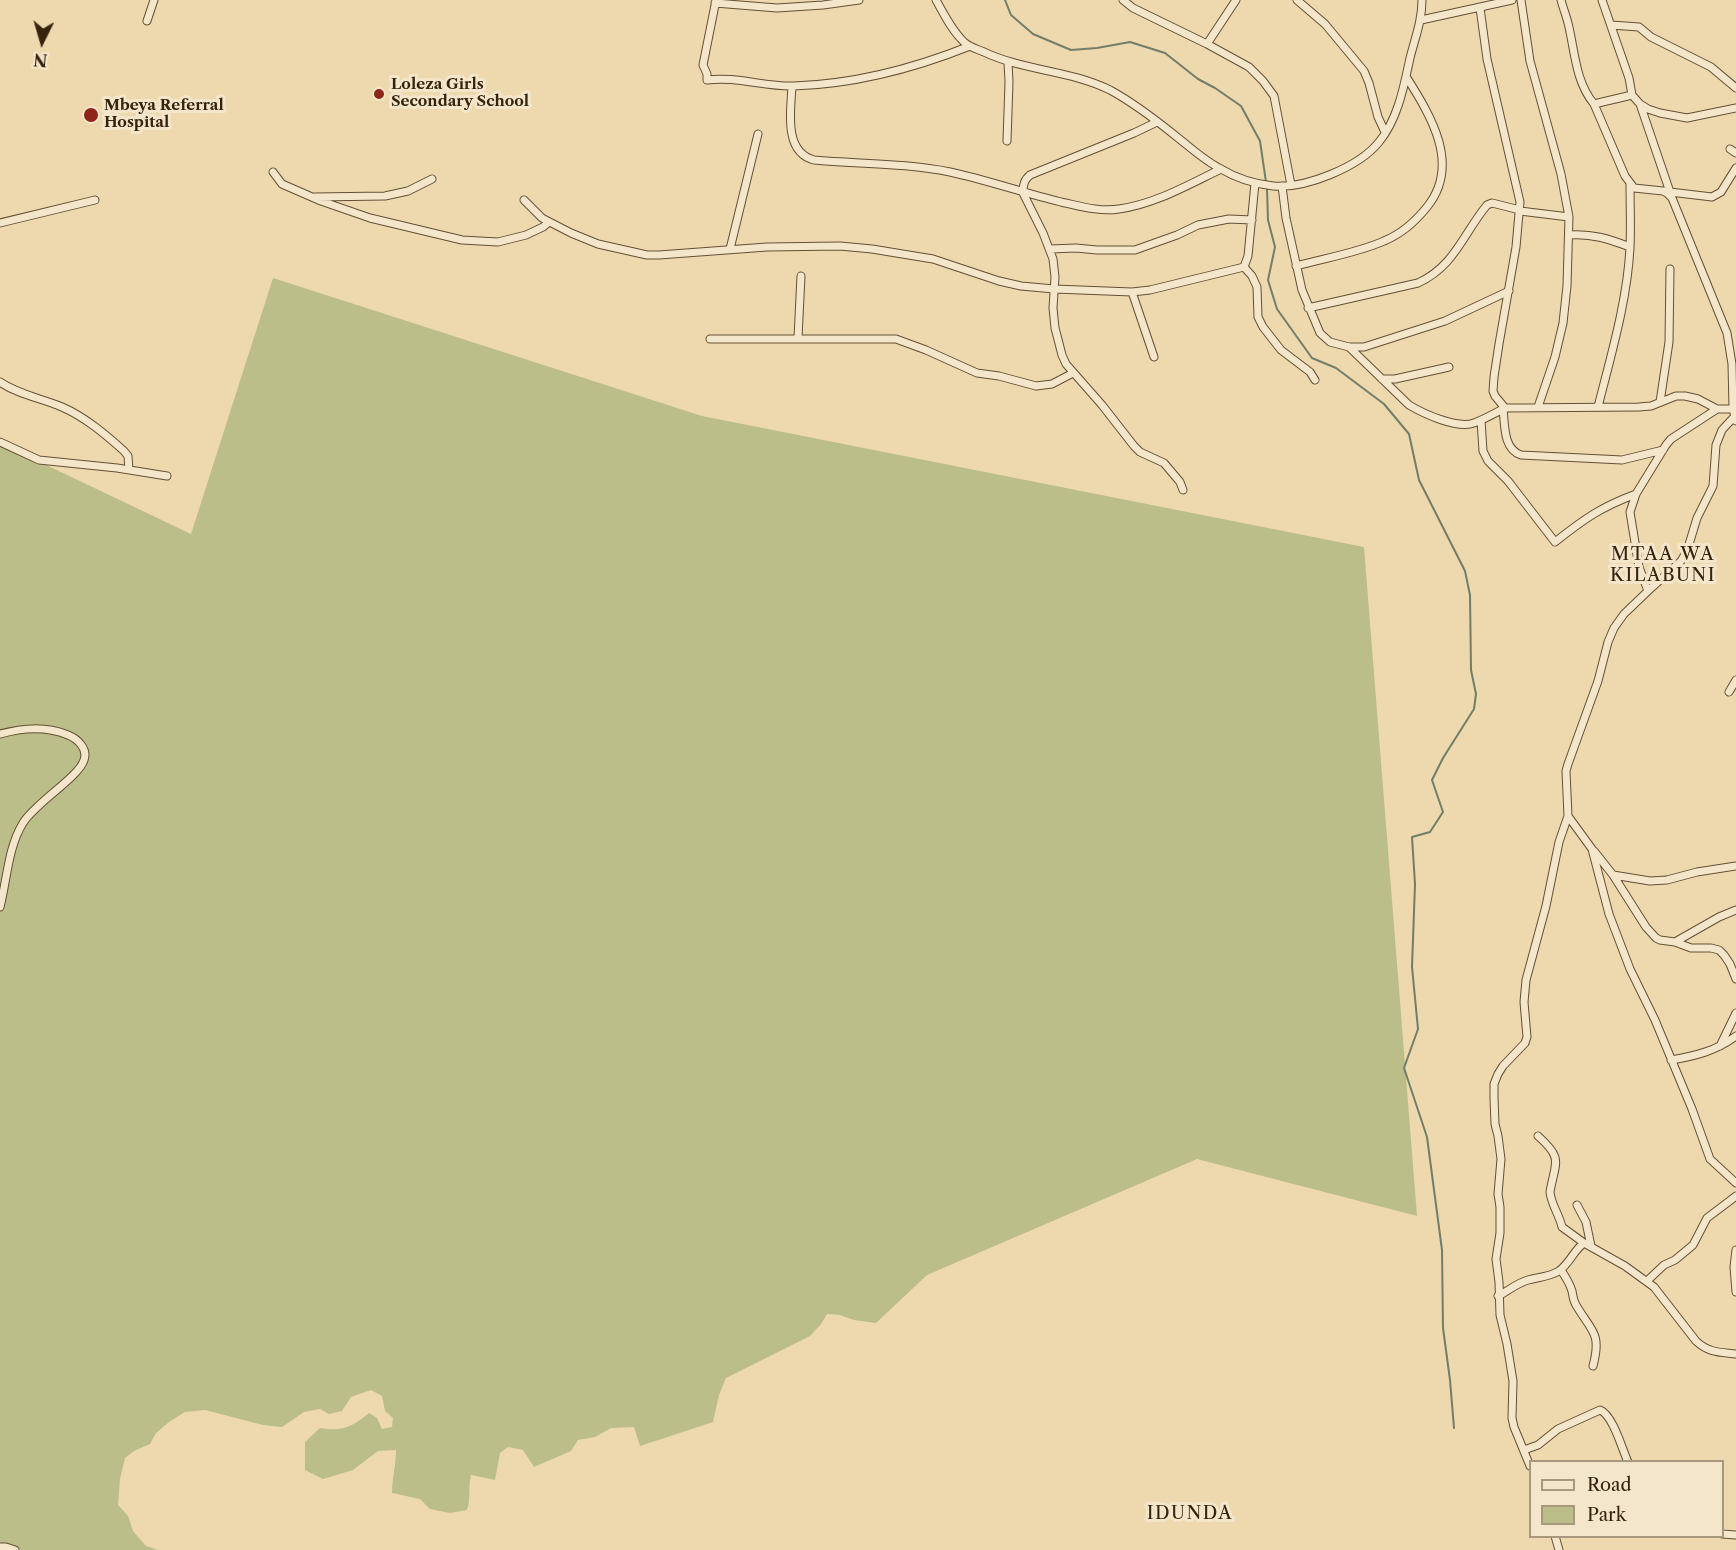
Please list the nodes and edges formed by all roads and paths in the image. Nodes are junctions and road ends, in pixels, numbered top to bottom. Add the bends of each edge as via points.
1 (154, 0) edge
2 (859, 0) edge
3 (936, 0) edge
4 (1123, 0) edge
5 (1236, 0) edge
6 (1297, 0) edge
7 (1416, 0) edge
8 (1512, 0) edge
9 (1521, 0) edge
10 (1561, 0) edge
11 (1602, 0) edge
12 (716, 1) edge
13 (1422, 3) edge
14 (1480, 8) junction
15 (1421, 20) junction
16 (147, 21) dead end
17 (1611, 25) junction
18 (1207, 44) junction
19 (970, 46) junction
20 (1008, 62) junction
21 (1407, 78) junction
22 (792, 86) junction
23 (1736, 88) edge
24 (1632, 94) junction
25 (1594, 104) junction
26 (1640, 104) junction
27 (1736, 108) edge
28 (1157, 122) junction
29 (1385, 132) junction
30 (758, 134) dead end
31 (1007, 141) dead end
32 (1736, 168) edge
33 (1221, 169) junction
34 (273, 172) dead end
35 (432, 179) dead end
36 (1255, 183) junction
37 (1630, 183) junction
38 (1291, 185) junction
39 (1278, 186) junction
40 (1023, 193) junction
41 (1671, 195) junction
42 (309, 197) junction
43 (95, 200) dead end
44 (524, 200) dead end
45 (1520, 211) junction
46 (1569, 217) junction
47 (1252, 220) junction
48 (0, 222) edge
49 (549, 222) junction
50 (1569, 235) junction
51 (1630, 247) junction
52 (730, 249) junction
53 (1050, 249) junction
54 (1296, 266) junction
55 (1245, 267) junction
56 (1670, 269) dead end
57 (801, 276) dead end
58 (1054, 290) junction
59 (1509, 291) junction
60 (1132, 292) junction
61 (1308, 308) junction
62 (710, 339) dead end
63 (798, 339) junction
64 (1349, 347) junction
65 (1154, 357) dead end
66 (1449, 368) dead end
67 (1073, 373) junction
68 (1382, 379) junction
69 (1315, 380) dead end
70 (0, 382) edge
71 (1660, 402) junction
72 (1538, 407) junction
73 (1598, 407) junction
74 (1504, 408) junction
75 (1718, 409) junction
76 (1733, 409) junction
77 (1735, 419) edge
78 (1481, 420) junction
79 (0, 442) edge
80 (1663, 450) junction
81 (129, 470) junction
82 (168, 476) dead end
83 (1184, 490) dead end
84 (1636, 494) junction
85 (1648, 591) junction
86 (1736, 680) edge
87 (1729, 692) dead end
88 (0, 734) edge
89 (1568, 816) junction
90 (1592, 849) junction
91 (1736, 866) edge
92 (1613, 875) junction
93 (0, 907) edge
94 (1736, 910) edge
95 (1675, 942) junction
96 (1736, 979) edge
97 (1736, 1013) edge
98 (1736, 1036) edge
99 (1720, 1046) junction
100 (1671, 1060) junction
101 (1538, 1136) dead end
102 (1736, 1183) edge
103 (1736, 1196) edge
104 (1576, 1205) dead end
105 (1587, 1244) junction
106 (1736, 1250) edge
107 (1735, 1269) edge
108 (1561, 1270) junction
109 (1647, 1281) junction
110 (1736, 1292) edge
111 (1498, 1296) junction
112 (1736, 1353) edge
113 (1593, 1366) dead end
114 (1524, 1449) junction
115 (1628, 1460) edge
116 (1529, 1463) edge
117 (0, 1546) edge
118 (15, 1550) edge

1 - 16 street
2 - 12 street via 786,8
3 - 19 street via 944,16
4 - 18 street
5 - 18 street
6 - 29 street via 1325,24 1364,71
7 - 13 street
8 - 14 street
9 - 46 street via 1530,61
10 - 25 street via 1581,81
11 - 17 street
12 - 22 street via 703,64 707,80
13 - 15 street
14 - 15 street
14 - 45 street
15 - 21 street
17 - 23 street via 1639,27 1651,37 1712,67
17 - 24 street
18 - 38 street via 1249,67 1274,96
19 - 20 street
19 - 22 street via 882,74
20 - 28 street via 1098,85
20 - 31 street
21 - 29 street
21 - 54 street via 1436,132 1442,174 1434,199 1406,228 1384,241
22 - 40 street via 792,135 807,159 929,168
24 - 25 street
24 - 26 street
25 - 37 street
26 - 27 street via 1687,118
26 - 41 street
28 - 33 street
28 - 40 street via 1030,175 1025,179
29 - 38 street via 1357,162
30 - 52 street
32 - 41 street via 1721,192 1712,197
33 - 36 street
33 - 40 street via 1138,206 1118,209 1088,208
34 - 42 street via 282,184
35 - 42 street via 392,195
36 - 39 street
36 - 47 street
37 - 41 street via 1637,189
37 - 51 street
38 - 39 street
39 - 54 street
40 - 53 street
41 - 76 street via 1727,333
42 - 49 street via 370,218 486,243 519,237
43 - 48 street
44 - 49 street
45 - 46 street
45 - 59 street
45 - 61 street via 1487,205 1454,254 1430,278
46 - 50 street
47 - 53 street via 1229,219 1198,225 1135,250
47 - 55 street
49 - 52 street via 591,241 638,254
50 - 51 street via 1584,233
50 - 72 street via 1563,323
51 - 73 street via 1621,314
52 - 58 street via 872,249 933,259 1011,284
53 - 58 street via 1055,266
54 - 61 street
55 - 60 street
55 - 69 street via 1257,287 1258,317 1263,327 1281,350
56 - 71 street via 1669,342
57 - 63 street
58 - 60 street
58 - 67 street via 1055,328 1062,355
59 - 64 street via 1444,321
59 - 74 street via 1493,391
60 - 65 street
61 - 64 street via 1320,333 1330,342
62 - 63 street
63 - 67 street via 897,339 977,373 1036,386 1052,384
64 - 68 street
66 - 68 street
67 - 83 street via 1134,446 1164,463
68 - 78 street via 1418,411 1454,423
70 - 81 street via 86,420 124,451
71 - 73 street via 1640,407
71 - 75 street via 1685,396
72 - 73 street
72 - 74 street
74 - 78 street
74 - 80 street via 1508,445 1521,455 1622,460
75 - 76 street
75 - 80 street via 1671,439
76 - 77 street
77 - 85 street via 1722,430 1716,445 1713,486 1682,561
78 - 84 street via 1483,451 1488,461 1555,542 1589,516
79 - 81 street via 39,460
80 - 84 street
81 - 82 street
84 - 85 street via 1630,512 1639,567
85 - 89 street via 1624,614 1608,642 1566,771
86 - 87 street
88 - 93 street via 31,728 56,732 78,741 85,758 22,824
89 - 90 street
89 - 111 street via 1558,842 1526,981 1527,1037 1494,1084 1494,1120 1501,1166
90 - 92 street
90 - 100 street via 1609,914
91 - 92 street via 1667,880
92 - 95 street via 1652,934 1660,940
94 - 95 street
95 - 96 street via 1691,948 1719,950
97 - 99 street
98 - 99 street
99 - 100 street
100 - 102 street via 1710,1159
101 - 105 street via 1557,1159 1550,1198 1562,1227
103 - 109 street via 1707,1218 1693,1245
104 - 105 street via 1586,1222
105 - 108 street via 1578,1247
105 - 109 street
106 - 107 street
107 - 110 street
108 - 111 street via 1521,1283
108 - 113 street via 1575,1305 1596,1337
109 - 112 street via 1704,1348
111 - 114 street via 1513,1381 1512,1418
114 - 115 street via 1600,1410 1611,1421
114 - 116 street
117 - 118 street

